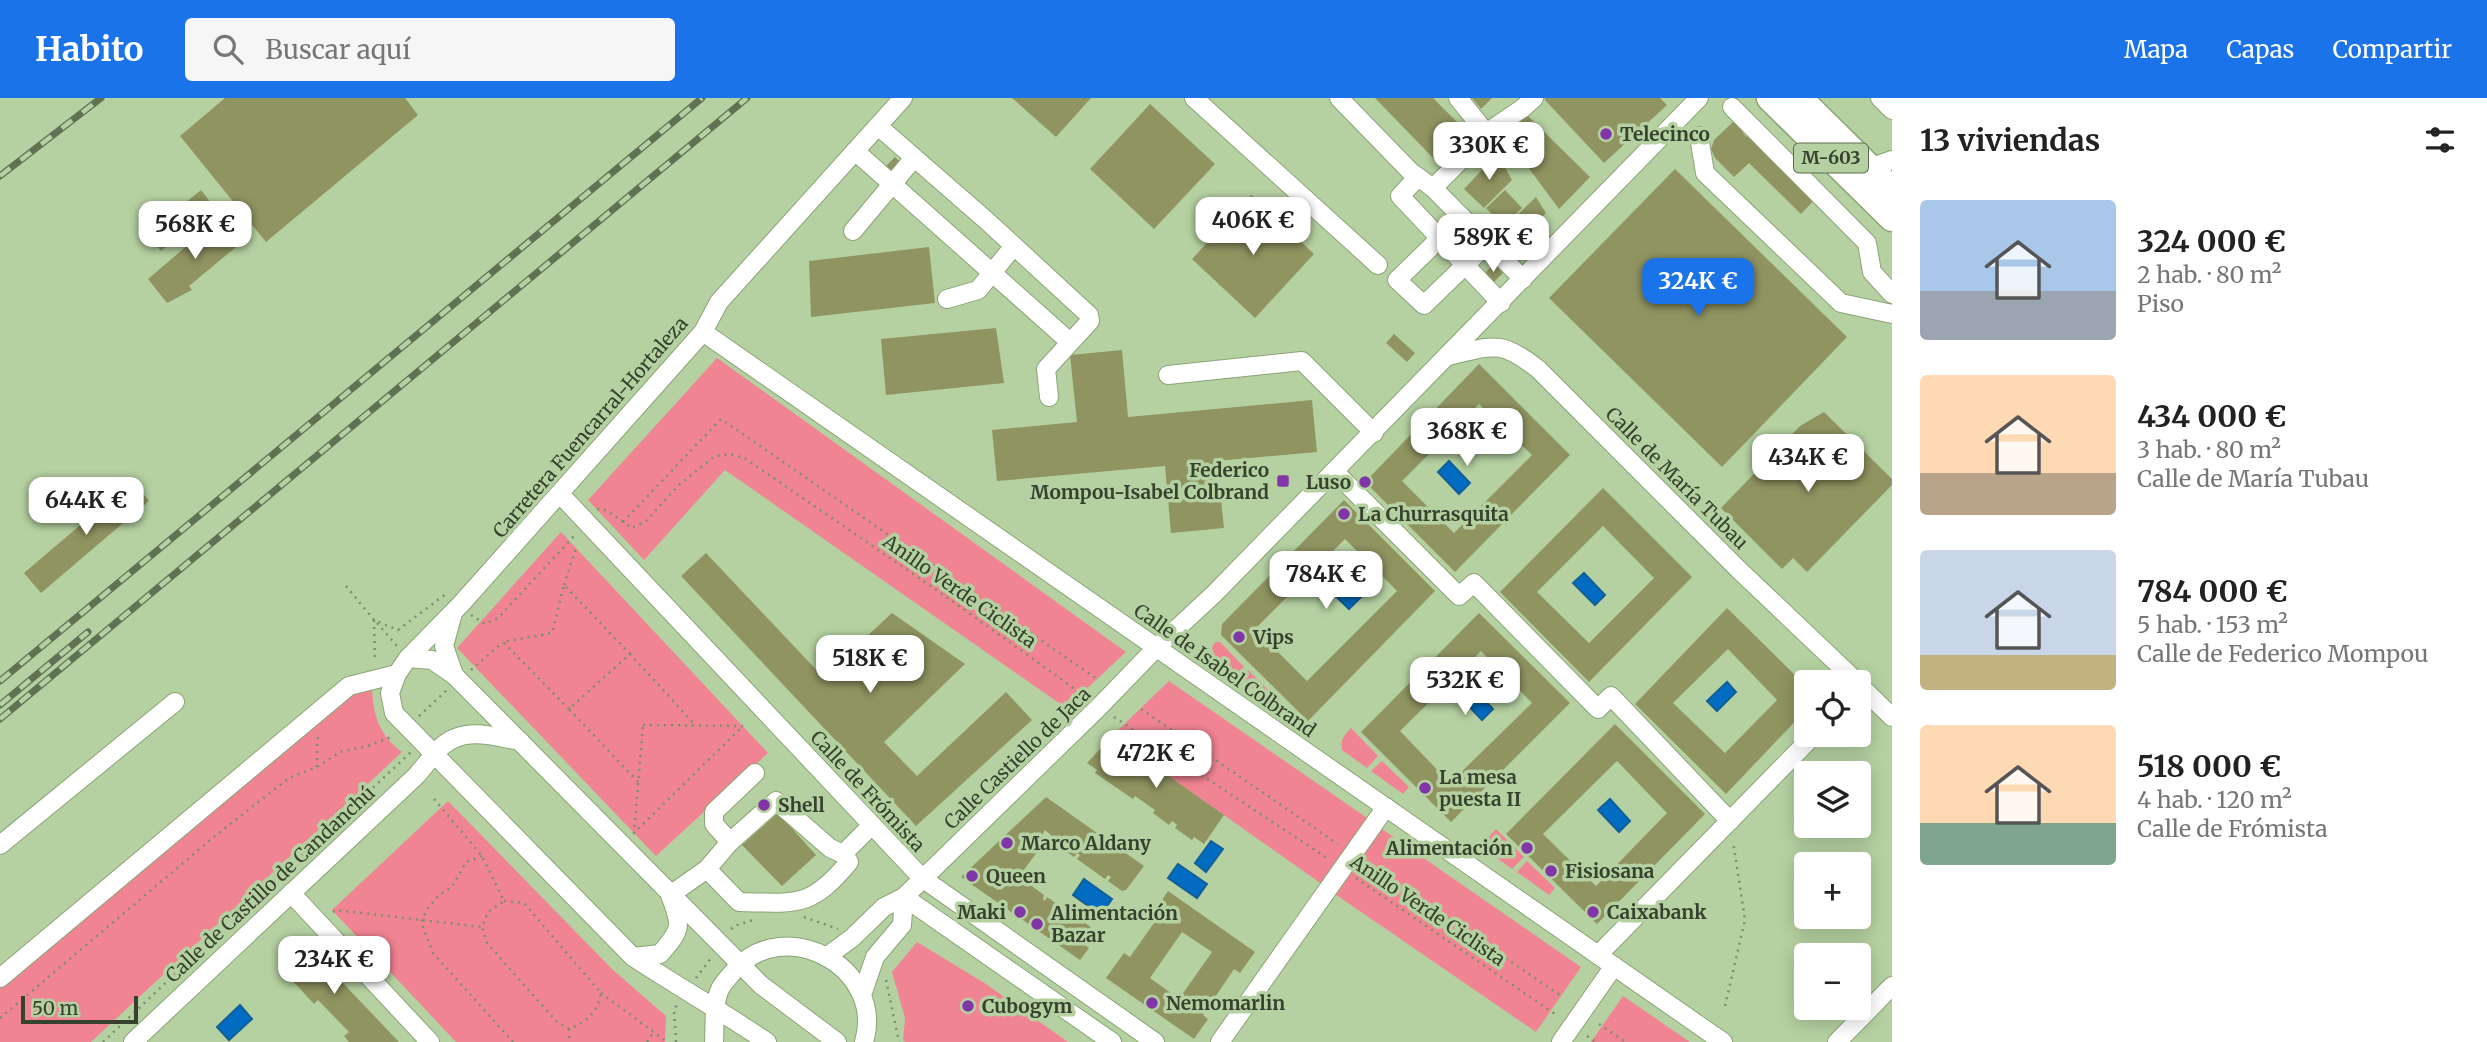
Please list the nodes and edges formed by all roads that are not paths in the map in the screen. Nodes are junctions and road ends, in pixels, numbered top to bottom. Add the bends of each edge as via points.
1 (903, 98) edge
2 (1194, 98) edge
3 (1339, 98) edge
4 (1458, 98) edge
5 (1534, 98) edge
6 (1689, 98) edge
7 (1699, 98) edge
8 (1770, 98) edge
9 (1799, 98) edge
10 (1880, 98) edge
11 (1732, 107) dead end
12 (1892, 110) edge
13 (1680, 118) junction
14 (878, 126) junction
15 (1487, 134) junction
16 (1699, 136) dead end
17 (855, 151) junction
18 (914, 158) junction
19 (1881, 164) edge
20 (1418, 177) junction
21 (892, 184) junction
22 (1433, 188) junction
23 (1892, 190) edge
24 (1462, 217) junction
25 (1892, 218) edge
26 (853, 231) dead end
27 (1440, 239) junction
28 (1488, 243) junction
29 (1014, 246) junction
30 (1378, 265) dead end
31 (1465, 265) junction
32 (992, 273) junction
33 (1524, 279) junction
34 (1892, 294) edge
35 (947, 299) dead end
36 (1501, 303) junction
37 (1892, 314) edge
38 (703, 332) junction
39 (1070, 342) junction
40 (1448, 356) junction
41 (1168, 375) dead end
42 (1049, 397) dead end
43 (1374, 433) junction
44 (1335, 472) junction
45 (560, 494) junction
46 (457, 606) junction
47 (1157, 647) junction
48 (408, 658) junction
49 (1842, 670) edge
50 (397, 674) junction
51 (454, 675) junction
52 (1871, 697) edge
53 (175, 702) dead end
54 (1892, 717) edge
55 (520, 741) junction
56 (1802, 747) edge
57 (435, 755) junction
58 (755, 773) dead end
59 (1386, 807) junction
60 (1730, 821) junction
61 (872, 825) junction
62 (730, 842) junction
63 (0, 845) edge
64 (843, 854) junction
65 (708, 869) junction
66 (922, 878) junction
67 (291, 893) junction
68 (670, 895) junction
69 (904, 897) junction
70 (1598, 955) junction
71 (633, 957) junction
72 (826, 957) junction
73 (740, 964) junction
74 (1614, 966) junction
75 (0, 978) edge
76 (1892, 986) edge
77 (863, 992) junction
78 (715, 1007) junction
79 (133, 1042) edge
80 (430, 1042) edge
81 (714, 1042) edge
82 (767, 1042) edge
83 (837, 1042) edge
84 (864, 1042) edge
85 (1112, 1042) edge
86 (1155, 1042) edge
87 (1220, 1042) edge
88 (1561, 1042) edge
89 (1723, 1042) edge
90 (1837, 1042) edge

1 - 14 street, Carretera Fuencarral-Hortaleza
2 - 30 street
3 - 20 street
4 - 15 street
5 - 15 street
6 - 13 street
7 - 13 street, Calle Castiello de Jaca
8 - 25 highway, M-603
9 - 19 highway, M-603
10 - 12 street
11 - 34 street via 1867,243 1871,272
13 - 33 street, Calle Castiello de Jaca
14 - 17 street, Carretera Fuencarral-Hortaleza
14 - 18 street
15 - 22 street
16 - 37 street via 1705,173 1841,303
17 - 21 street
17 - 38 street, Carretera Fuencarral-Hortaleza via 719,302
18 - 21 street
18 - 29 street
19 - 23 highway, M-603
20 - 22 street
20 - 27 street via 1399,196
21 - 26 street
21 - 32 street
22 - 24 street
24 - 27 street
24 - 28 street
27 - 31 street
27 - 31 street via 1397,280 1424,305
28 - 31 street
28 - 33 street
29 - 32 street
29 - 39 street via 1089,315 1090,321
31 - 36 street
32 - 35 street via 974,293
32 - 39 street
33 - 36 street, Calle Castiello de Jaca
36 - 40 street, Calle Castiello de Jaca
38 - 45 street, Carretera Fuencarral-Hortaleza
38 - 47 street, Calle de Isabel Colbrand
39 - 42 street via 1046,369
40 - 43 street, Calle Castiello de Jaca
40 - 49 street, Calle de María Tubau via 1506,347 1523,357
41 - 43 street via 1302,361
43 - 44 street, Calle Castiello de Jaca
44 - 47 street, Calle Castiello de Jaca
44 - 60 street via 1459,596 1474,583 1598,709 1611,696
45 - 46 street, Carretera Fuencarral-Hortaleza
45 - 61 street, Calle de Frómista
46 - 48 street, Carretera Fuencarral-Hortaleza
46 - 51 street via 444,646
47 - 59 street, Calle de Isabel Colbrand
47 - 66 street, Calle Castiello de Jaca
48 - 50 street, Carretera Fuencarral-Hortaleza
48 - 51 street via 432,660
50 - 57 street, Carretera Fuencarral-Hortaleza via 390,693 394,713
50 - 75 street via 349,686
51 - 55 street
52 - 54 street, Calle de María Tubau
53 - 63 street
55 - 57 street, Calle de Castillo de Candanchú via 462,735
55 - 68 street
56 - 60 street
57 - 67 street, Calle de Castillo de Candanchú
57 - 71 street, Carretera Fuencarral-Hortaleza
58 - 62 street via 714,812 715,824
59 - 70 street, Calle de Isabel Colbrand
59 - 87 street
60 - 70 street
61 - 64 street
61 - 66 street, Calle de Frómista
62 - 64 street via 776,801
62 - 65 street
64 - 65 street via 849,862 823,889 814,897 791,903 739,902
65 - 68 street
66 - 69 street, Calle Castiello de Jaca
66 - 86 street, Calle de Frómista
67 - 79 street, Calle de Castillo de Candanchú
67 - 80 street
68 - 71 street via 680,918 676,936 660,954
68 - 73 street
69 - 72 street, Calle Castiello de Jaca via 884,907
69 - 77 street via 902,925 875,957
69 - 85 street
70 - 74 street, Calle de Isabel Colbrand
71 - 78 street, Carretera Fuencarral-Hortaleza
72 - 73 street via 780,946
72 - 77 street via 847,971
73 - 78 street via 720,987
73 - 83 street
74 - 88 street
74 - 89 street, Calle de Isabel Colbrand
76 - 90 street
77 - 84 street via 869,1024
78 - 81 street
78 - 82 street, Carretera Fuencarral-Hortaleza

